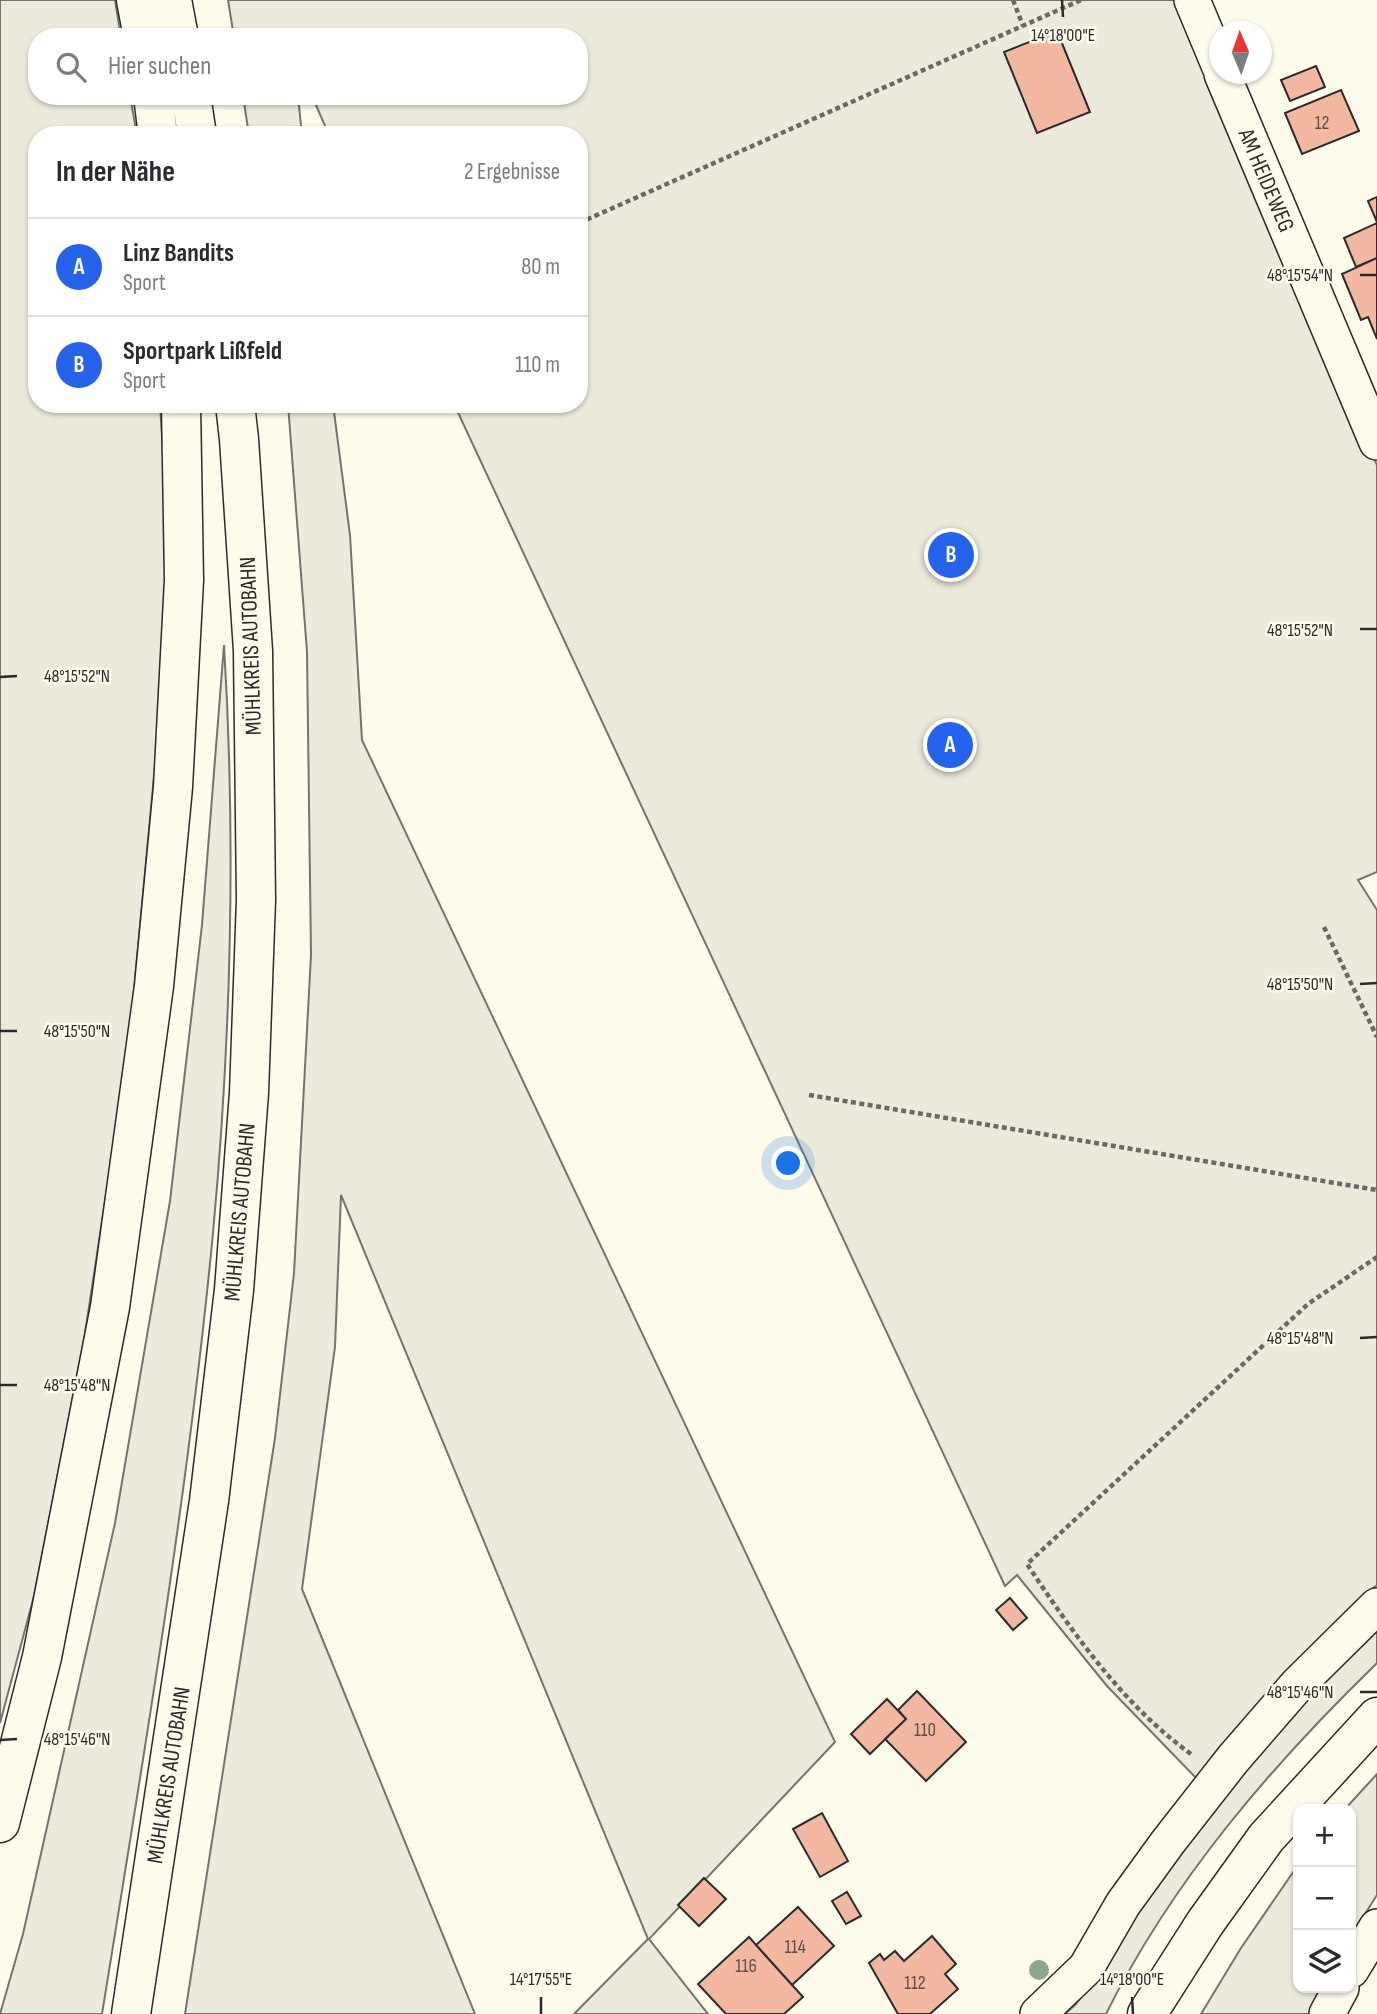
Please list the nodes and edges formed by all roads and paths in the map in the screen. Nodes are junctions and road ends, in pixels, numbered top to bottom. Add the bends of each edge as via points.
1 (136, 0) edge
2 (172, 0) edge
3 (1013, 0) edge
4 (1081, 0) edge
5 (1192, 0) edge
6 (1023, 26) junction
7 (141, 28) edge
8 (177, 28) edge
9 (1209, 41) edge
10 (1226, 84) edge
11 (154, 105) edge
12 (192, 105) edge
13 (157, 126) edge
14 (196, 126) edge
15 (588, 219) edge
16 (181, 413) edge
17 (236, 413) edge
18 (1377, 442) edge
19 (1324, 927) dead end
20 (1377, 1037) edge
21 (809, 1095) dead end
22 (1377, 1189) edge
23 (1377, 1257) edge
24 (1377, 1606) edge
25 (1377, 1717) edge
26 (1220, 1775) junction
27 (0, 1823) edge
28 (1377, 1927) edge
29 (1356, 1962) edge
30 (1339, 1993) edge
31 (131, 2014) edge
32 (1038, 2014) edge
33 (1147, 2014) edge
34 (1327, 2014) edge

1 - 7 main road
2 - 8 main road
3 - 6 path
4 - 6 path
5 - 9 street
6 - 15 path
10 - 18 street, AM HEIDEWEG
11 - 13 main road
12 - 14 main road
16 - 27 main road via 184,580 173,787 154,986 110,1307 42,1657
17 - 31 main road, MÜHLKREIS AUTOBAHN via 253,651 256,900 249,1093 234,1290 209,1502
19 - 20 path
21 - 22 path
23 - 26 path via 1308,1304 1027,1564 1136,1707
24 - 26 street via 1298,1684
25 - 33 main road via 1266,1838
26 - 32 street via 1123,1904 1086,1968
28 - 29 street
30 - 34 street

